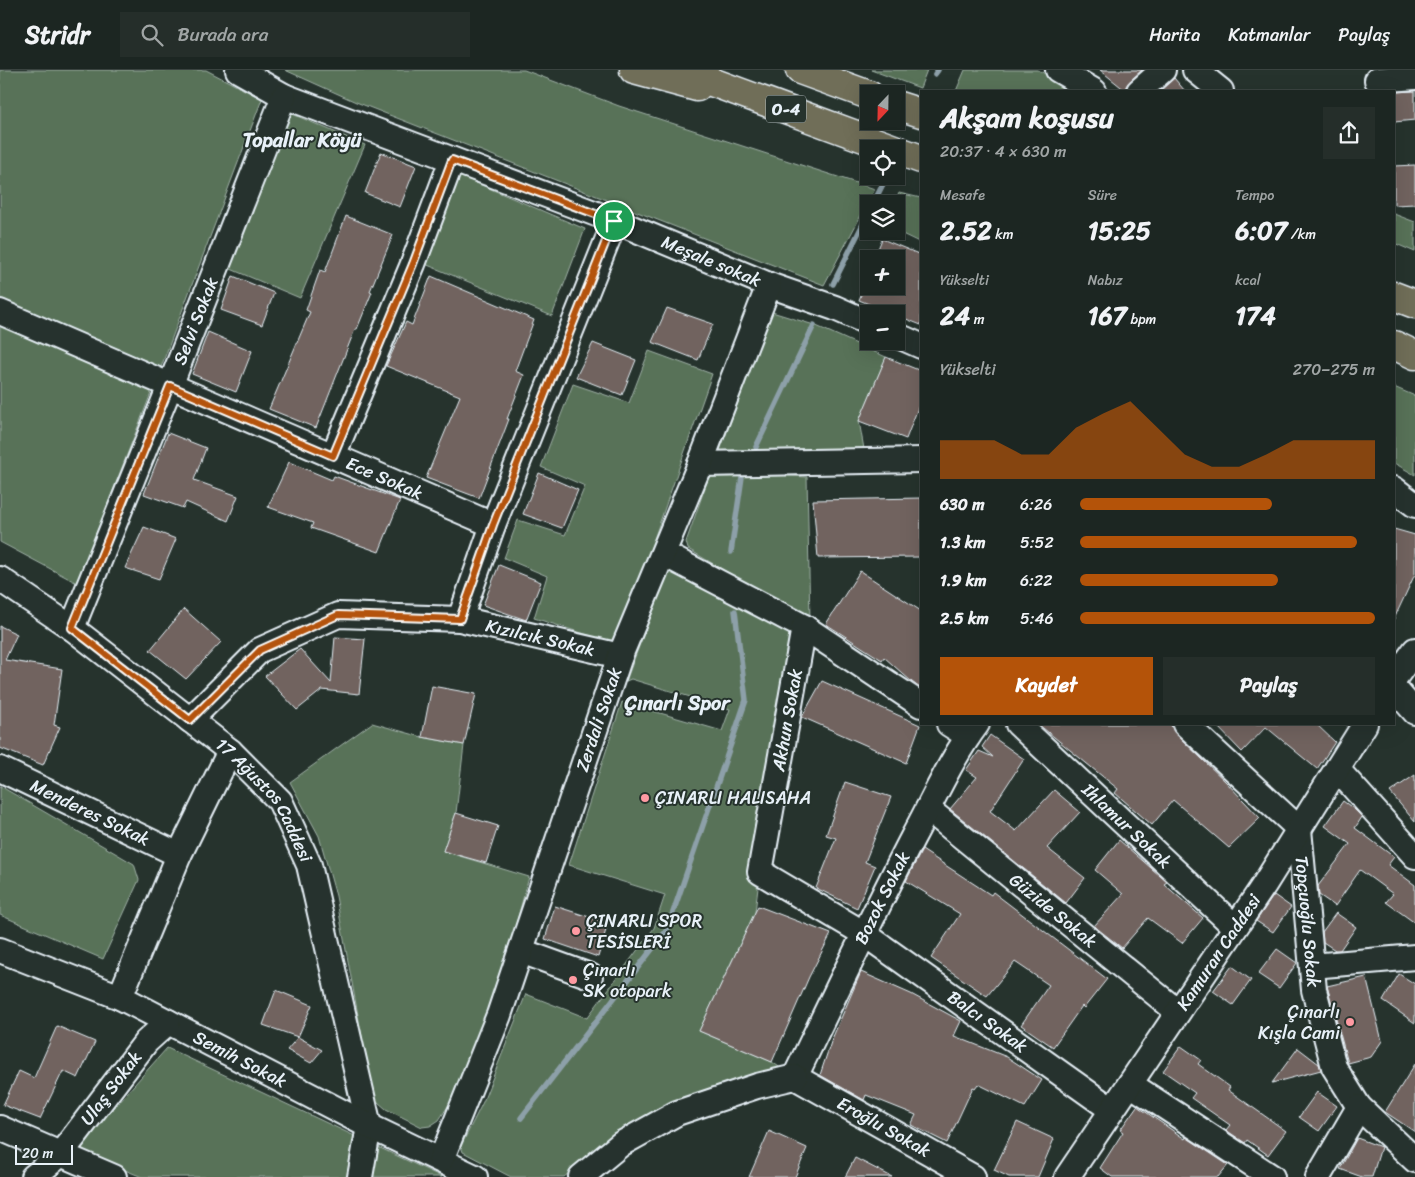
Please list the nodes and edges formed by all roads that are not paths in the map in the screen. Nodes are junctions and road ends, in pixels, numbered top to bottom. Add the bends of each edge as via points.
1 (238, 70) edge
2 (634, 70) edge
3 (679, 70) edge
4 (800, 70) edge
5 (1058, 70) edge
6 (1163, 70) edge
7 (1195, 70) edge
8 (1415, 78) edge
9 (1376, 80) edge
10 (1092, 90) edge
11 (1140, 90) edge
12 (1220, 90) edge
13 (860, 93) edge
14 (284, 96) junction
15 (905, 108) edge
16 (920, 113) edge
17 (824, 122) junction
18 (871, 140) edge
19 (905, 153) edge
20 (920, 159) edge
21 (452, 160) junction
22 (614, 221) junction
23 (769, 285) junction
24 (1395, 296) edge
25 (1415, 304) edge
26 (0, 312) edge
27 (860, 319) edge
28 (905, 339) edge
29 (920, 346) edge
30 (1395, 346) edge
31 (1415, 355) edge
32 (170, 386) junction
33 (333, 456) junction
34 (920, 460) edge
35 (700, 464) junction
36 (1395, 490) edge
37 (1415, 505) edge
38 (493, 525) junction
39 (664, 554) junction
40 (0, 580) edge
41 (460, 619) junction
42 (804, 627) junction
43 (72, 628) junction
44 (1415, 650) edge
45 (620, 656) junction
46 (1395, 678) edge
47 (1395, 689) edge
48 (920, 704) edge
49 (1415, 712) edge
50 (190, 720) junction
51 (1019, 725) edge
52 (1186, 725) edge
53 (1364, 725) edge
54 (965, 728) edge
55 (230, 751) junction
56 (0, 769) edge
57 (1337, 769) junction
58 (928, 809) junction
59 (1299, 829) junction
60 (179, 855) junction
61 (1415, 856) edge
62 (1235, 927) junction
63 (863, 933) junction
64 (0, 950) edge
65 (521, 951) junction
66 (1415, 957) edge
67 (1312, 966) junction
68 (590, 976) dead end
69 (120, 997) junction
70 (1178, 1012) junction
71 (168, 1022) junction
72 (796, 1077) junction
73 (1130, 1084) junction
74 (1359, 1107) junction
75 (1112, 1110) junction
76 (369, 1126) junction
77 (0, 1128) edge
78 (60, 1154) junction
79 (1415, 1159) edge
80 (441, 1160) junction
81 (33, 1177) edge
82 (114, 1177) edge
83 (360, 1177) edge
84 (475, 1177) edge
85 (582, 1177) edge
86 (973, 1177) edge
87 (1067, 1177) edge
88 (1272, 1177) edge
89 (1318, 1177) edge

1 - 14 street, Meşale sokak
2 - 17 highway
3 - 17 highway, O-4
4 - 13 highway, O-4
5 - 10 street
6 - 11 street
7 - 12 street
8 - 9 street
14 - 21 street, Meşale sokak
14 - 32 street, Selvi Sokak
15 - 16 highway
17 - 18 highway, O-4
19 - 20 highway, O-4
21 - 22 street, Meşale sokak
21 - 33 street via 413,264
22 - 23 street, Meşale sokak
22 - 38 street, Kızılcık Sokak
23 - 27 street, Meşale sokak
23 - 35 street, Zerdali Sokak
24 - 25 highway
26 - 32 street, Ece Sokak
28 - 29 street
30 - 31 highway
32 - 33 street, Ece Sokak
32 - 43 street, Selvi Sokak
33 - 38 street, Ece Sokak
34 - 35 street
35 - 39 street, Zerdali Sokak
36 - 37 street
38 - 41 street, Kızılcık Sokak
39 - 42 street
39 - 45 street, Zerdali Sokak
40 - 43 street, 17 Ağustos Caddesi
41 - 45 street, Kızılcık Sokak
41 - 50 street, Kızılcık Sokak via 338,615 260,650
42 - 48 street
42 - 63 street, Akhun Sokak via 760,872
43 - 50 street, 17 Ağustos Caddesi
44 - 46 street
45 - 65 street, Zerdali Sokak
47 - 49 street
50 - 55 street, 17 Ağustos Caddesi
51 - 62 street, Ihlamur Sokak
52 - 59 street
53 - 57 street, Kamuran Caddesi
54 - 58 street, Bozok Sokak
55 - 60 street
55 - 76 street, 17 Ağustos Caddesi via 280,801 309,865
56 - 60 street, Menderes Sokak
57 - 59 street, Kamuran Caddesi
57 - 61 street
58 - 63 street, Bozok Sokak
58 - 70 street, Güzide Sokak
59 - 62 street, Kamuran Caddesi
59 - 67 street, Topçuoğlu Sokak
60 - 69 street
62 - 70 street, Kamuran Caddesi
63 - 72 street, Bozok Sokak
63 - 75 street, Balcı Sokak
64 - 69 street, Semih Sokak
65 - 68 street
65 - 80 street, Zerdali Sokak
66 - 67 street
67 - 74 street, Topçuoğlu Sokak via 1314,990 1334,1067
69 - 71 street, Semih Sokak
70 - 73 street, Kamuran Caddesi
71 - 76 street, Semih Sokak
71 - 78 street, Ulaş Sokak via 146,1042
72 - 85 street via 757,1086 677,1113 621,1144
72 - 86 street, Eroğlu Sokak
73 - 75 street, Kamuran Caddesi
73 - 88 street
74 - 79 street, Topçuoğlu Sokak
74 - 89 street
75 - 87 street, Kamuran Caddesi
76 - 80 street, Semih Sokak
76 - 83 street
77 - 78 street
78 - 81 street, Ulaş Sokak
78 - 82 street
80 - 84 street, Semih Sokak

